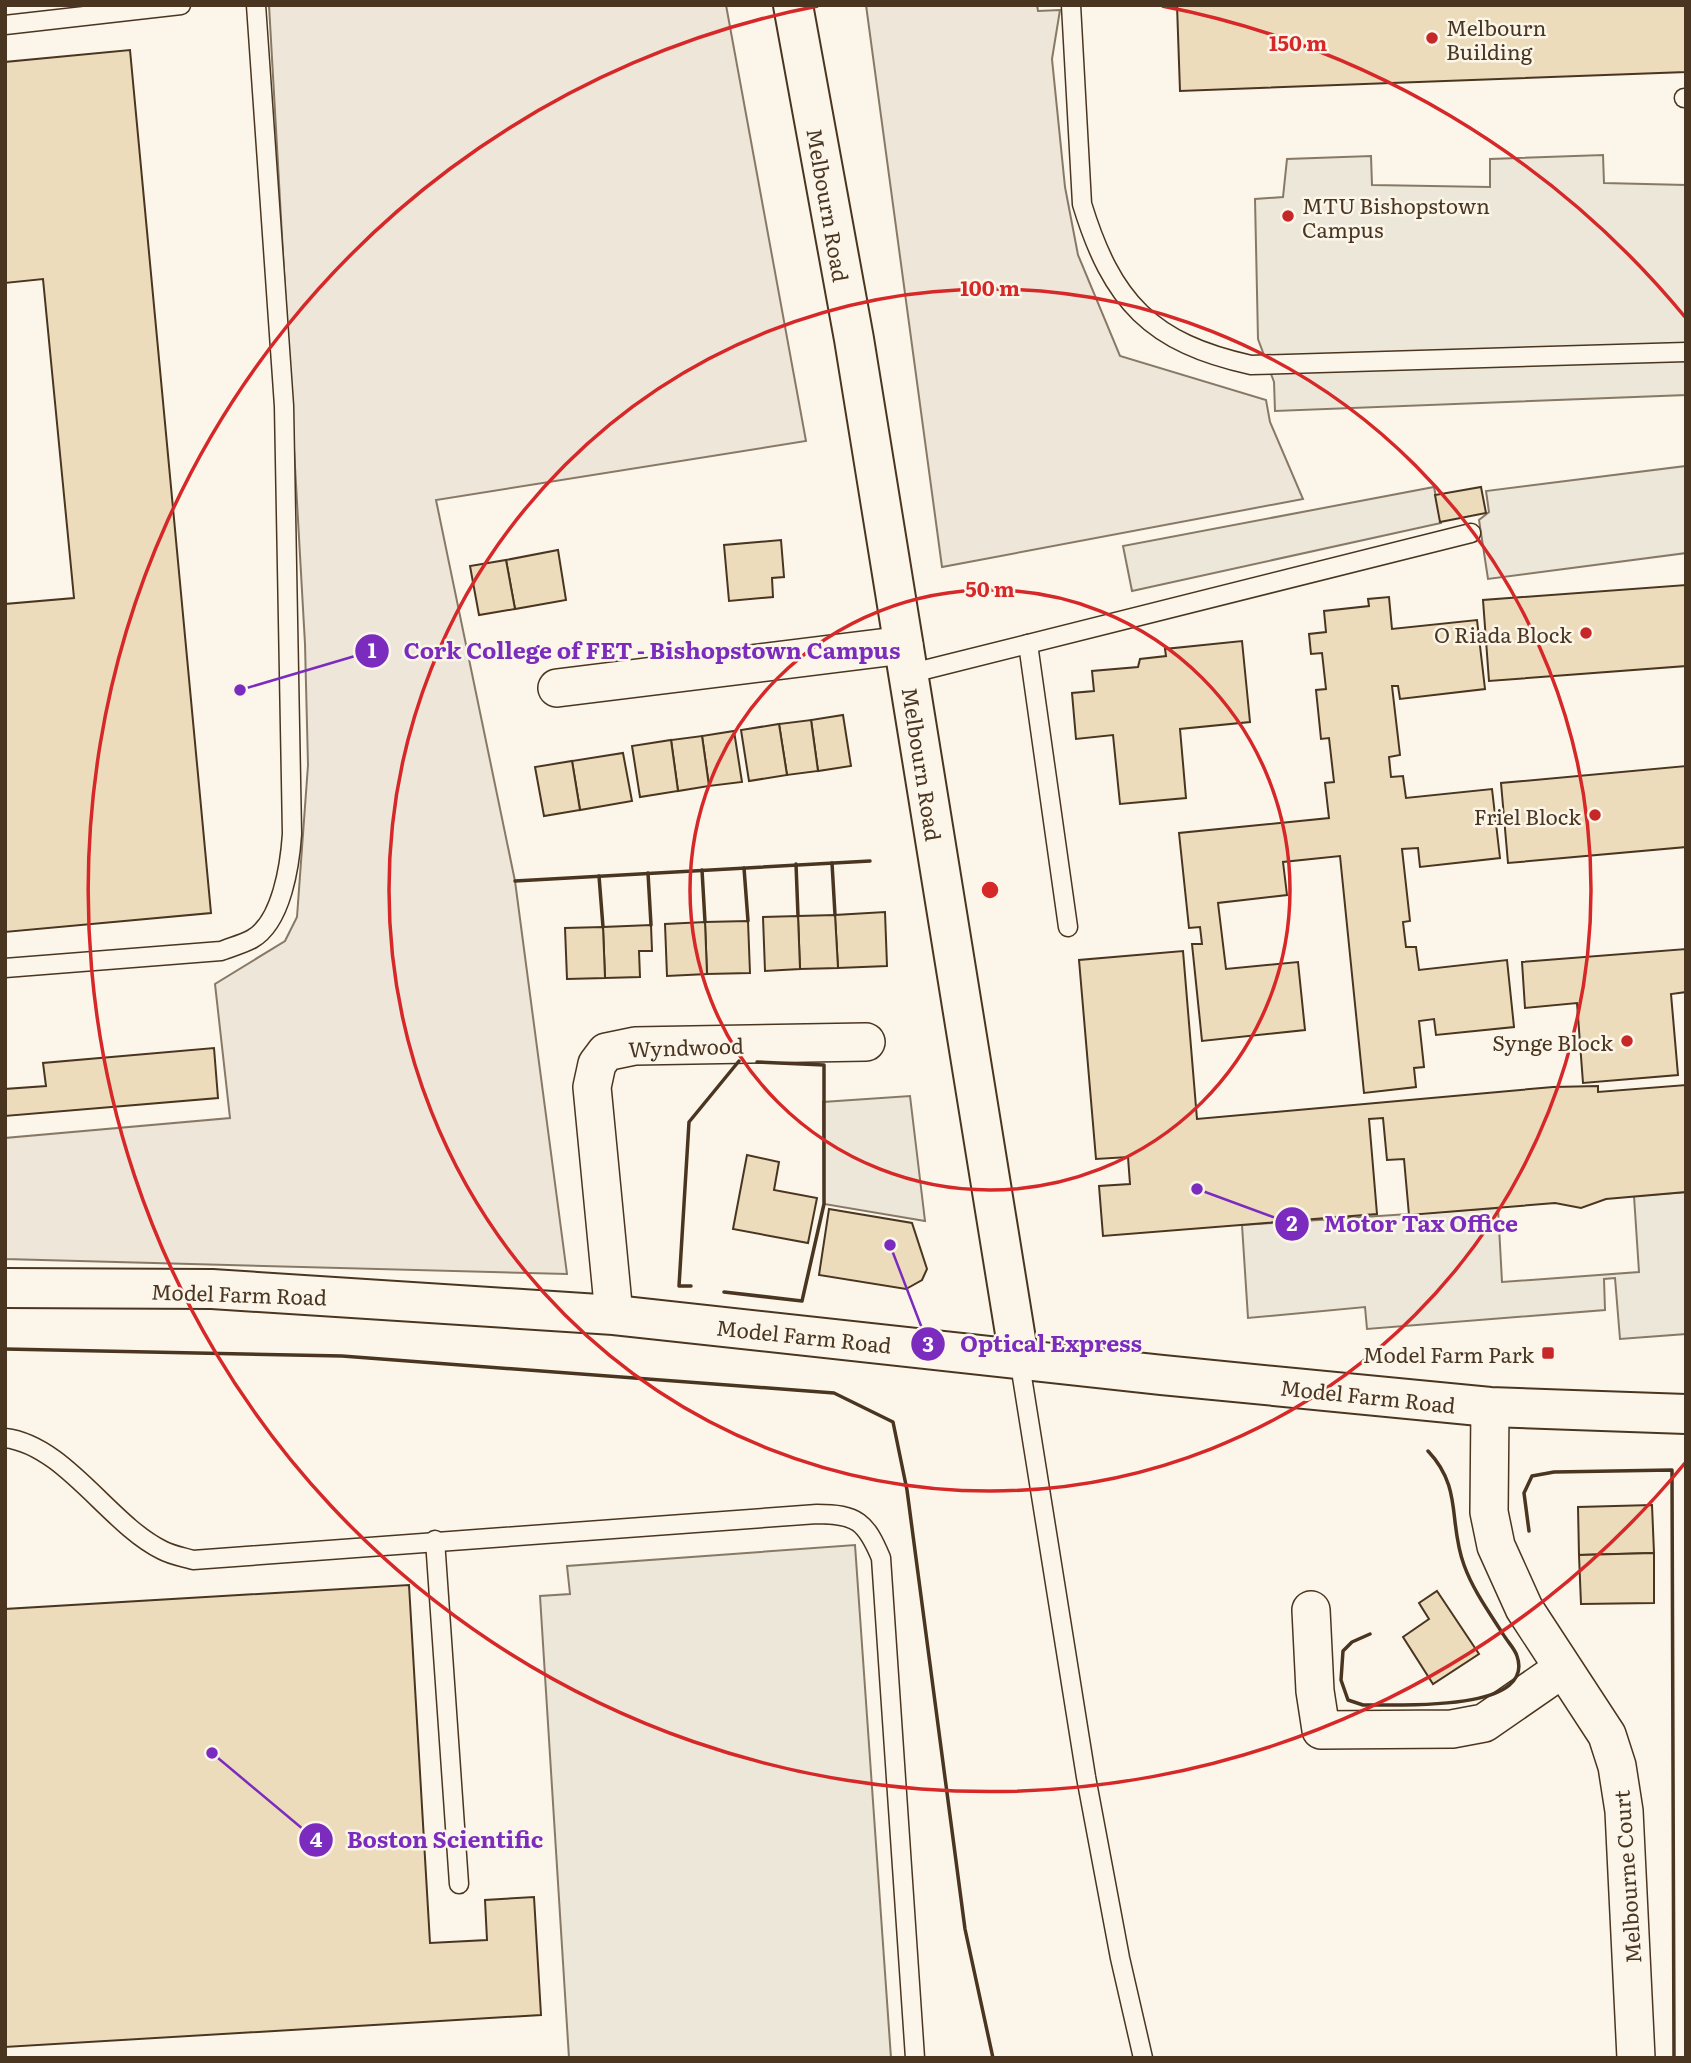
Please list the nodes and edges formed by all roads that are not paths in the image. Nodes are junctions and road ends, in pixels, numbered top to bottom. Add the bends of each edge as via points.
1 (181, 5) edge
2 (256, 5) edge
3 (793, 5) edge
4 (1071, 5) edge
5 (5, 25) edge
6 (1686, 352) edge
7 (1471, 533) dead end
8 (1028, 644) junction
9 (906, 659) junction
10 (557, 688) dead end
11 (1068, 927) dead end
12 (5, 968) edge
13 (866, 1042) dead end
14 (5, 1288) edge
15 (614, 1315) junction
16 (1018, 1358) junction
17 (1490, 1407) junction
18 (1686, 1414) edge
19 (5, 1438) edge
20 (435, 1540) junction
21 (1311, 1609) dead end
22 (1562, 1669) junction
23 (458, 1884) dead end
24 (915, 2058) edge
25 (1143, 2058) edge
26 (1636, 2058) edge

1 - 5 lane
2 - 12 lane via 284,406 290,866 271,916 255,938 221,951
3 - 9 main road, Melbourn Road
4 - 6 lane via 1082,204 1091,234 1123,293 1147,320 1181,344 1251,365
7 - 8 lane
8 - 9 lane
8 - 11 lane
9 - 10 street
9 - 16 main road, Melbourn Road
13 - 15 street, Wyndwood via 635,1046 606,1052 597,1065 592,1087
14 - 15 main road, Model Farm Road via 212,1289
15 - 16 main road, Model Farm Road
16 - 17 main road, Model Farm Road
16 - 25 lane via 1086,1777
17 - 18 main road, Model Farm Road
17 - 22 street, Melbourne Court via 1489,1512 1496,1546 1511,1583
19 - 20 lane via 20,1440 48,1456 162,1551 193,1560
20 - 23 lane
20 - 24 lane via 817,1514 843,1514 864,1524 881,1558
21 - 22 street via 1321,1730 1452,1729 1484,1723
22 - 26 street, Melbourne Court via 1607,1735 1617,1766 1624,1811

